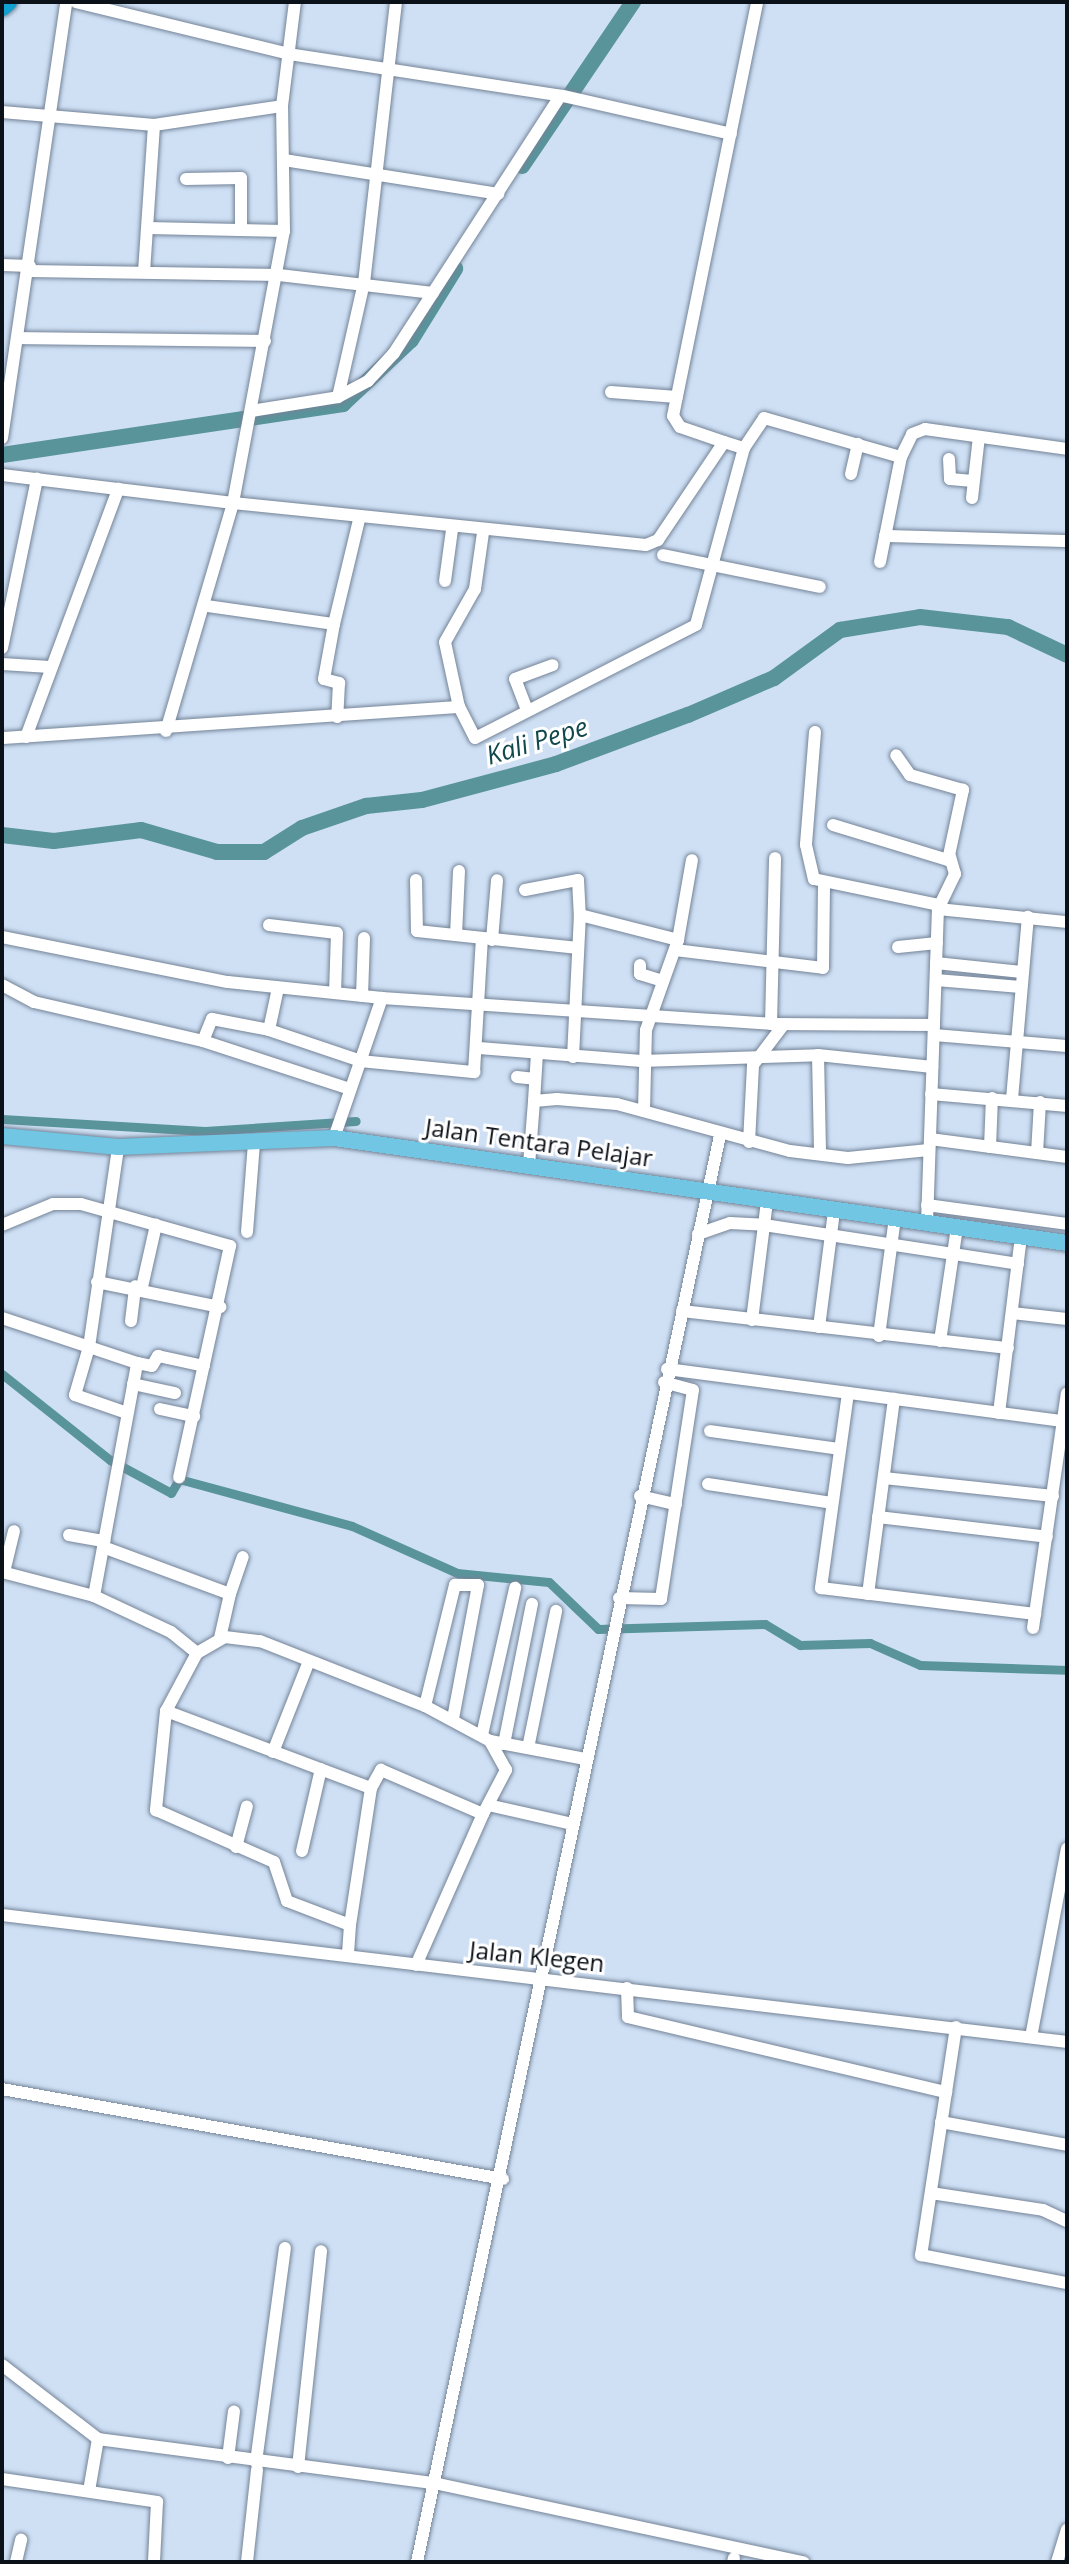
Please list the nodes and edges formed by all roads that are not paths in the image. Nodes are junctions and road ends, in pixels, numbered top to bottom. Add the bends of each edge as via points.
1 (8, 2) edge
2 (66, 2) edge
3 (76, 2) edge
4 (295, 2) edge
5 (396, 2) edge
6 (757, 2) edge
7 (2, 7) edge
8 (289, 54) junction
9 (388, 67) junction
10 (566, 97) junction
11 (282, 106) junction
12 (2, 112) edge
13 (50, 118) junction
14 (154, 125) junction
15 (731, 134) junction
16 (284, 160) junction
17 (378, 176) junction
18 (186, 179) dead end
19 (498, 194) junction
20 (148, 228) junction
21 (241, 229) junction
22 (284, 231) junction
23 (2, 265) edge
24 (29, 269) junction
25 (144, 272) junction
26 (279, 275) junction
27 (364, 283) junction
28 (433, 293) junction
29 (18, 338) junction
30 (265, 341) junction
31 (611, 392) dead end
32 (338, 397) junction
33 (677, 397) junction
34 (250, 415) junction
35 (979, 437) junction
36 (2, 438) edge
37 (724, 442) junction
38 (858, 444) junction
39 (744, 448) junction
40 (1067, 449) edge
41 (901, 457) junction
42 (949, 459) dead end
43 (851, 474) dead end
44 (2, 475) edge
45 (37, 479) junction
46 (973, 481) junction
47 (118, 489) junction
48 (972, 498) dead end
49 (233, 503) junction
50 (359, 520) junction
51 (452, 530) junction
52 (483, 533) junction
53 (885, 536) junction
54 (1067, 541) edge
55 (663, 555) dead end
56 (880, 562) dead end
57 (713, 565) junction
58 (445, 581) dead end
59 (820, 587) dead end
60 (207, 606) junction
61 (334, 624) junction
62 (2, 648) edge
63 (2, 664) edge
64 (553, 665) dead end
65 (50, 667) junction
66 (459, 707) junction
67 (527, 710) junction
68 (337, 717) junction
69 (166, 731) junction
70 (815, 732) dead end
71 (26, 737) junction
72 (2, 738) edge
73 (896, 755) dead end
74 (833, 825) dead end
75 (950, 857) junction
76 (775, 858) dead end
77 (692, 860) dead end
78 (459, 871) dead end
79 (416, 880) dead end
80 (497, 880) dead end
81 (824, 886) junction
82 (525, 890) dead end
83 (934, 905) junction
84 (580, 915) junction
85 (1028, 917) junction
86 (1067, 922) edge
87 (269, 925) dead end
88 (456, 935) junction
89 (2, 937) edge
90 (364, 938) dead end
91 (487, 939) junction
92 (937, 943) junction
93 (676, 945) junction
94 (898, 947) dead end
95 (578, 948) junction
96 (936, 963) junction
97 (640, 965) dead end
98 (775, 967) junction
99 (1022, 972) junction
100 (936, 980) junction
101 (663, 981) junction
102 (2, 985) edge
103 (1021, 987) junction
104 (278, 988) junction
105 (335, 993) junction
106 (362, 996) junction
107 (382, 998) junction
108 (482, 1006) junction
109 (574, 1011) junction
110 (650, 1017) junction
111 (777, 1024) junction
112 (269, 1030) junction
113 (934, 1030) junction
114 (203, 1041) junction
115 (1017, 1042) junction
116 (1067, 1046) edge
117 (479, 1048) junction
118 (537, 1053) junction
119 (818, 1055) junction
120 (755, 1056) junction
121 (573, 1057) junction
122 (361, 1061) junction
123 (641, 1061) junction
124 (932, 1067) junction
125 (517, 1077) dead end
126 (535, 1079) junction
127 (350, 1089) junction
128 (931, 1094) junction
129 (992, 1098) junction
130 (1012, 1099) junction
131 (534, 1101) junction
132 (1040, 1102) junction
133 (642, 1103) junction
134 (1067, 1106) edge
135 (336, 1128) junction
136 (720, 1135) junction
137 (2, 1136) edge
138 (749, 1142) junction
139 (254, 1144) junction
140 (930, 1144) junction
141 (118, 1147) junction
142 (990, 1147) junction
143 (1037, 1153) junction
144 (820, 1154) junction
145 (1067, 1157) edge
146 (529, 1165) junction
147 (707, 1191) junction
148 (767, 1202) junction
149 (927, 1205) junction
150 (106, 1209) junction
151 (834, 1211) junction
152 (895, 1218) junction
153 (927, 1223) junction
154 (1067, 1224) edge
155 (2, 1225) edge
156 (156, 1225) junction
157 (764, 1225) junction
158 (957, 1227) junction
159 (247, 1232) dead end
160 (698, 1234) junction
161 (831, 1235) junction
162 (1021, 1236) junction
163 (1067, 1243) edge
164 (891, 1244) junction
165 (953, 1254) junction
166 (1018, 1264) junction
167 (97, 1282) junction
168 (138, 1287) junction
169 (220, 1307) junction
170 (682, 1311) junction
171 (1012, 1313) junction
172 (2, 1318) edge
173 (1067, 1319) edge
174 (752, 1320) junction
175 (131, 1321) dead end
176 (819, 1327) junction
177 (879, 1336) junction
178 (940, 1341) junction
179 (89, 1347) junction
180 (1008, 1348) junction
181 (137, 1363) junction
182 (204, 1366) junction
183 (666, 1376) junction
184 (133, 1384) junction
185 (175, 1393) dead end
186 (848, 1393) junction
187 (1067, 1393) edge
188 (894, 1399) junction
189 (160, 1409) dead end
190 (127, 1413) junction
191 (999, 1413) junction
192 (194, 1416) junction
193 (1065, 1421) edge
194 (710, 1431) dead end
195 (840, 1449) junction
196 (179, 1477) dead end
197 (884, 1478) junction
198 (708, 1484) dead end
199 (640, 1496) junction
200 (1053, 1496) junction
201 (832, 1503) junction
202 (676, 1504) junction
203 (878, 1517) junction
204 (14, 1531) dead end
205 (69, 1535) dead end
206 (1047, 1537) junction
207 (103, 1544) junction
208 (243, 1557) dead end
209 (3, 1572) edge
210 (515, 1588) dead end
211 (230, 1594) junction
212 (868, 1594) junction
213 (94, 1596) junction
214 (619, 1598) junction
215 (532, 1604) dead end
216 (556, 1611) dead end
217 (1035, 1614) junction
218 (1033, 1628) dead end
219 (220, 1638) junction
220 (197, 1653) junction
221 (309, 1661) junction
222 (425, 1706) junction
223 (166, 1711) junction
224 (453, 1719) junction
225 (492, 1740) junction
226 (528, 1748) junction
227 (273, 1752) junction
228 (585, 1759) junction
229 (321, 1769) junction
230 (371, 1788) junction
231 (247, 1806) dead end
232 (486, 1810) junction
233 (572, 1824) junction
234 (236, 1847) junction
235 (1067, 1848) edge
236 (302, 1851) dead end
237 (2, 1915) edge
238 (350, 1925) junction
239 (348, 1955) junction
240 (416, 1965) junction
241 (542, 1977) junction
242 (627, 1988) junction
243 (956, 2027) junction
244 (1031, 2037) junction
245 (1067, 2042) edge
246 (2, 2089) edge
247 (946, 2092) junction
248 (941, 2122) junction
249 (1067, 2129) edge
250 (1066, 2144) edge
251 (503, 2179) junction
252 (931, 2193) junction
253 (1067, 2221) edge
254 (285, 2248) dead end
255 (321, 2251) dead end
256 (1067, 2283) edge
257 (2, 2365) edge
258 (234, 2411) dead end
259 (98, 2439) junction
260 (228, 2458) junction
261 (257, 2466) junction
262 (298, 2467) junction
263 (2, 2479) edge
264 (434, 2483) junction
265 (89, 2491) junction
266 (1067, 2529) edge
267 (21, 2540) dead end
268 (16, 2562) edge
269 (154, 2562) edge
270 (247, 2562) edge
271 (417, 2562) edge
272 (804, 2562) edge
273 (1057, 2562) edge

1 - 7 highway
2 - 13 street
3 - 8 street
4 - 8 street
5 - 9 street
6 - 15 street
8 - 9 street
8 - 11 street
9 - 10 street
9 - 17 street
10 - 15 street
10 - 19 street
11 - 14 street
11 - 16 street
12 - 13 street
13 - 14 street
13 - 24 street
14 - 20 street
15 - 33 street
16 - 17 street
16 - 22 street
17 - 19 street
17 - 27 street
18 - 21 street via 241,178
19 - 28 street
20 - 21 street
20 - 25 street
21 - 22 street
22 - 26 street
23 - 24 street
24 - 25 street
24 - 29 street
25 - 26 street
26 - 27 street
26 - 30 street
27 - 28 street
27 - 32 street
28 - 32 street via 389,359
29 - 30 street
29 - 36 street
30 - 34 street
31 - 33 street
32 - 34 street
33 - 37 street via 675,424
34 - 49 street
35 - 40 street
35 - 41 street via 917,431
35 - 46 street
37 - 39 street
37 - 52 street via 653,544
38 - 39 street via 764,418
38 - 41 street
38 - 43 street
39 - 57 street
41 - 53 street
42 - 46 street via 950,479
44 - 45 street
45 - 47 street
45 - 62 street
46 - 48 street
47 - 49 street
47 - 65 street via 99,554
49 - 50 street
49 - 60 street
50 - 51 street
50 - 61 street
51 - 52 street
51 - 58 street
52 - 66 street via 475,589 445,642
53 - 54 street
53 - 56 street
55 - 57 street
57 - 59 street
57 - 67 street via 692,628
60 - 61 street
60 - 69 street
61 - 68 street via 324,679 339,683
63 - 65 street
64 - 67 street via 515,679
65 - 71 street
66 - 67 street via 474,738
66 - 68 street
68 - 69 street
69 - 71 street
70 - 81 street via 806,855 814,879
71 - 72 street
73 - 75 street via 910,775 963,790
74 - 75 street
75 - 83 street via 954,880
76 - 98 street
77 - 93 street
78 - 88 street
79 - 88 street via 416,930
80 - 91 street
81 - 83 street
81 - 98 street via 825,966
82 - 84 street via 578,880
83 - 85 street
83 - 92 street
84 - 93 street
84 - 95 street
85 - 86 street
85 - 99 street
87 - 105 street via 337,933
88 - 91 street
89 - 104 street
90 - 106 street
91 - 95 street
91 - 108 street
92 - 94 street
92 - 96 street
93 - 98 street
93 - 101 street
95 - 109 street
96 - 99 street
96 - 100 street
97 - 101 street via 640,974
98 - 111 street
99 - 103 street
100 - 103 street
100 - 113 street
101 - 110 street
102 - 114 street via 34,1002
103 - 115 street
104 - 105 street
104 - 112 street
105 - 106 street
106 - 107 street
107 - 108 street
107 - 122 street
108 - 109 street
108 - 117 street
109 - 110 street
109 - 121 street
110 - 111 street
110 - 123 street
111 - 113 street
111 - 120 street
112 - 114 street via 212,1019
112 - 122 street
113 - 115 street
113 - 124 street
114 - 127 street
115 - 116 street
115 - 130 street
117 - 118 street
117 - 122 street via 473,1072
118 - 121 street
118 - 126 street
119 - 120 street
119 - 124 street
119 - 144 street
120 - 123 street
120 - 138 street
121 - 123 street
122 - 127 street
123 - 133 street
124 - 128 street
125 - 126 street
126 - 131 street
127 - 135 street
128 - 129 street
128 - 140 street
129 - 130 street
129 - 142 street
130 - 132 street
131 - 133 street
131 - 146 street
132 - 134 street
132 - 143 street
133 - 136 street
135 - 139 main road, Jalan Tentara Pelajar
135 - 146 main road, Jalan Tentara Pelajar
136 - 138 street
136 - 147 street
137 - 141 main road, Jalan Tentara Pelajar
138 - 144 street
139 - 141 main road, Jalan Tentara Pelajar
139 - 159 street
140 - 142 street
140 - 144 street
140 - 149 street
141 - 150 street
142 - 143 street
143 - 145 street
146 - 147 main road, Jalan Tentara Pelajar
147 - 148 main road, Jalan Tentara Pelajar
147 - 160 street
148 - 151 main road, Jalan Tentara Pelajar
148 - 157 street
149 - 153 street
149 - 154 street
150 - 155 street via 57,1203
150 - 156 street
150 - 167 street
151 - 152 main road, Jalan Tentara Pelajar
151 - 161 street
152 - 153 main road, Jalan Tentara Pelajar
152 - 164 street
153 - 158 main road, Jalan Tentara Pelajar
156 - 168 street
156 - 169 street via 230,1246
157 - 160 street via 730,1223
157 - 161 street
157 - 174 street
158 - 162 main road, Jalan Tentara Pelajar
158 - 165 street
160 - 170 street
161 - 164 street
161 - 176 street
162 - 163 main road, Jalan Tentara Pelajar
162 - 166 street
164 - 165 street
164 - 177 street
165 - 166 street
165 - 178 street
166 - 171 street
167 - 168 street
167 - 179 street
168 - 169 street
168 - 175 street
169 - 182 street
170 - 174 street
170 - 183 street
171 - 173 street
171 - 180 street
172 - 179 street
174 - 176 street
176 - 177 street
177 - 178 street
178 - 180 street
179 - 181 street
179 - 190 street via 75,1395
180 - 191 street
181 - 182 street via 153,1365 158,1356
181 - 184 street
182 - 192 street
183 - 186 street
183 - 199 street
183 - 202 street via 693,1390
184 - 185 street
184 - 190 street
186 - 188 street
186 - 195 street
187 - 193 street
188 - 191 street
188 - 197 street
189 - 192 street
190 - 207 street
191 - 193 street
192 - 196 street
193 - 200 street
194 - 195 street
195 - 201 street
197 - 200 street
197 - 203 street
198 - 201 street
199 - 202 street
199 - 214 street
200 - 206 street
201 - 212 street via 820,1587
202 - 214 street via 661,1599
203 - 206 street
203 - 212 street
204 - 209 street
205 - 207 street
206 - 217 street
207 - 211 street
207 - 213 street
208 - 211 street
209 - 213 street
210 - 225 street
211 - 219 street
212 - 217 street
213 - 220 street via 171,1632
214 - 228 street
215 - 225 street
216 - 226 street
217 - 218 street
219 - 220 street
219 - 221 street via 246,1637
220 - 223 street
221 - 222 street
221 - 227 street
222 - 224 street
222 - 224 street via 455,1585 478,1585
223 - 227 street
223 - 234 street via 156,1810
224 - 225 street
225 - 226 street
225 - 232 street via 506,1770
226 - 228 street
227 - 229 street
228 - 233 street
229 - 230 street
229 - 236 street
230 - 232 street via 381,1770
230 - 238 street
231 - 234 street
232 - 233 street
232 - 240 street
233 - 241 street
234 - 238 street via 274,1862 290,1903
235 - 244 street
237 - 239 street, Jalan Klegen
238 - 239 street
239 - 240 street, Jalan Klegen
240 - 241 street, Jalan Klegen
241 - 242 street, Jalan Klegen
241 - 251 street
242 - 243 street, Jalan Klegen
242 - 247 street via 628,2017
243 - 244 street, Jalan Klegen
243 - 247 street
244 - 245 street, Jalan Klegen
246 - 251 street
247 - 248 street
248 - 250 street
248 - 252 street
249 - 250 street
251 - 264 street
252 - 253 street via 1043,2210
252 - 256 street via 922,2256
254 - 261 street
255 - 262 street
257 - 259 street
258 - 260 street
259 - 260 street
259 - 265 street
260 - 261 street
261 - 262 street
261 - 270 street
262 - 264 street
263 - 265 street
264 - 271 street
264 - 272 street
265 - 269 street via 160,2504
266 - 273 street
267 - 268 street

